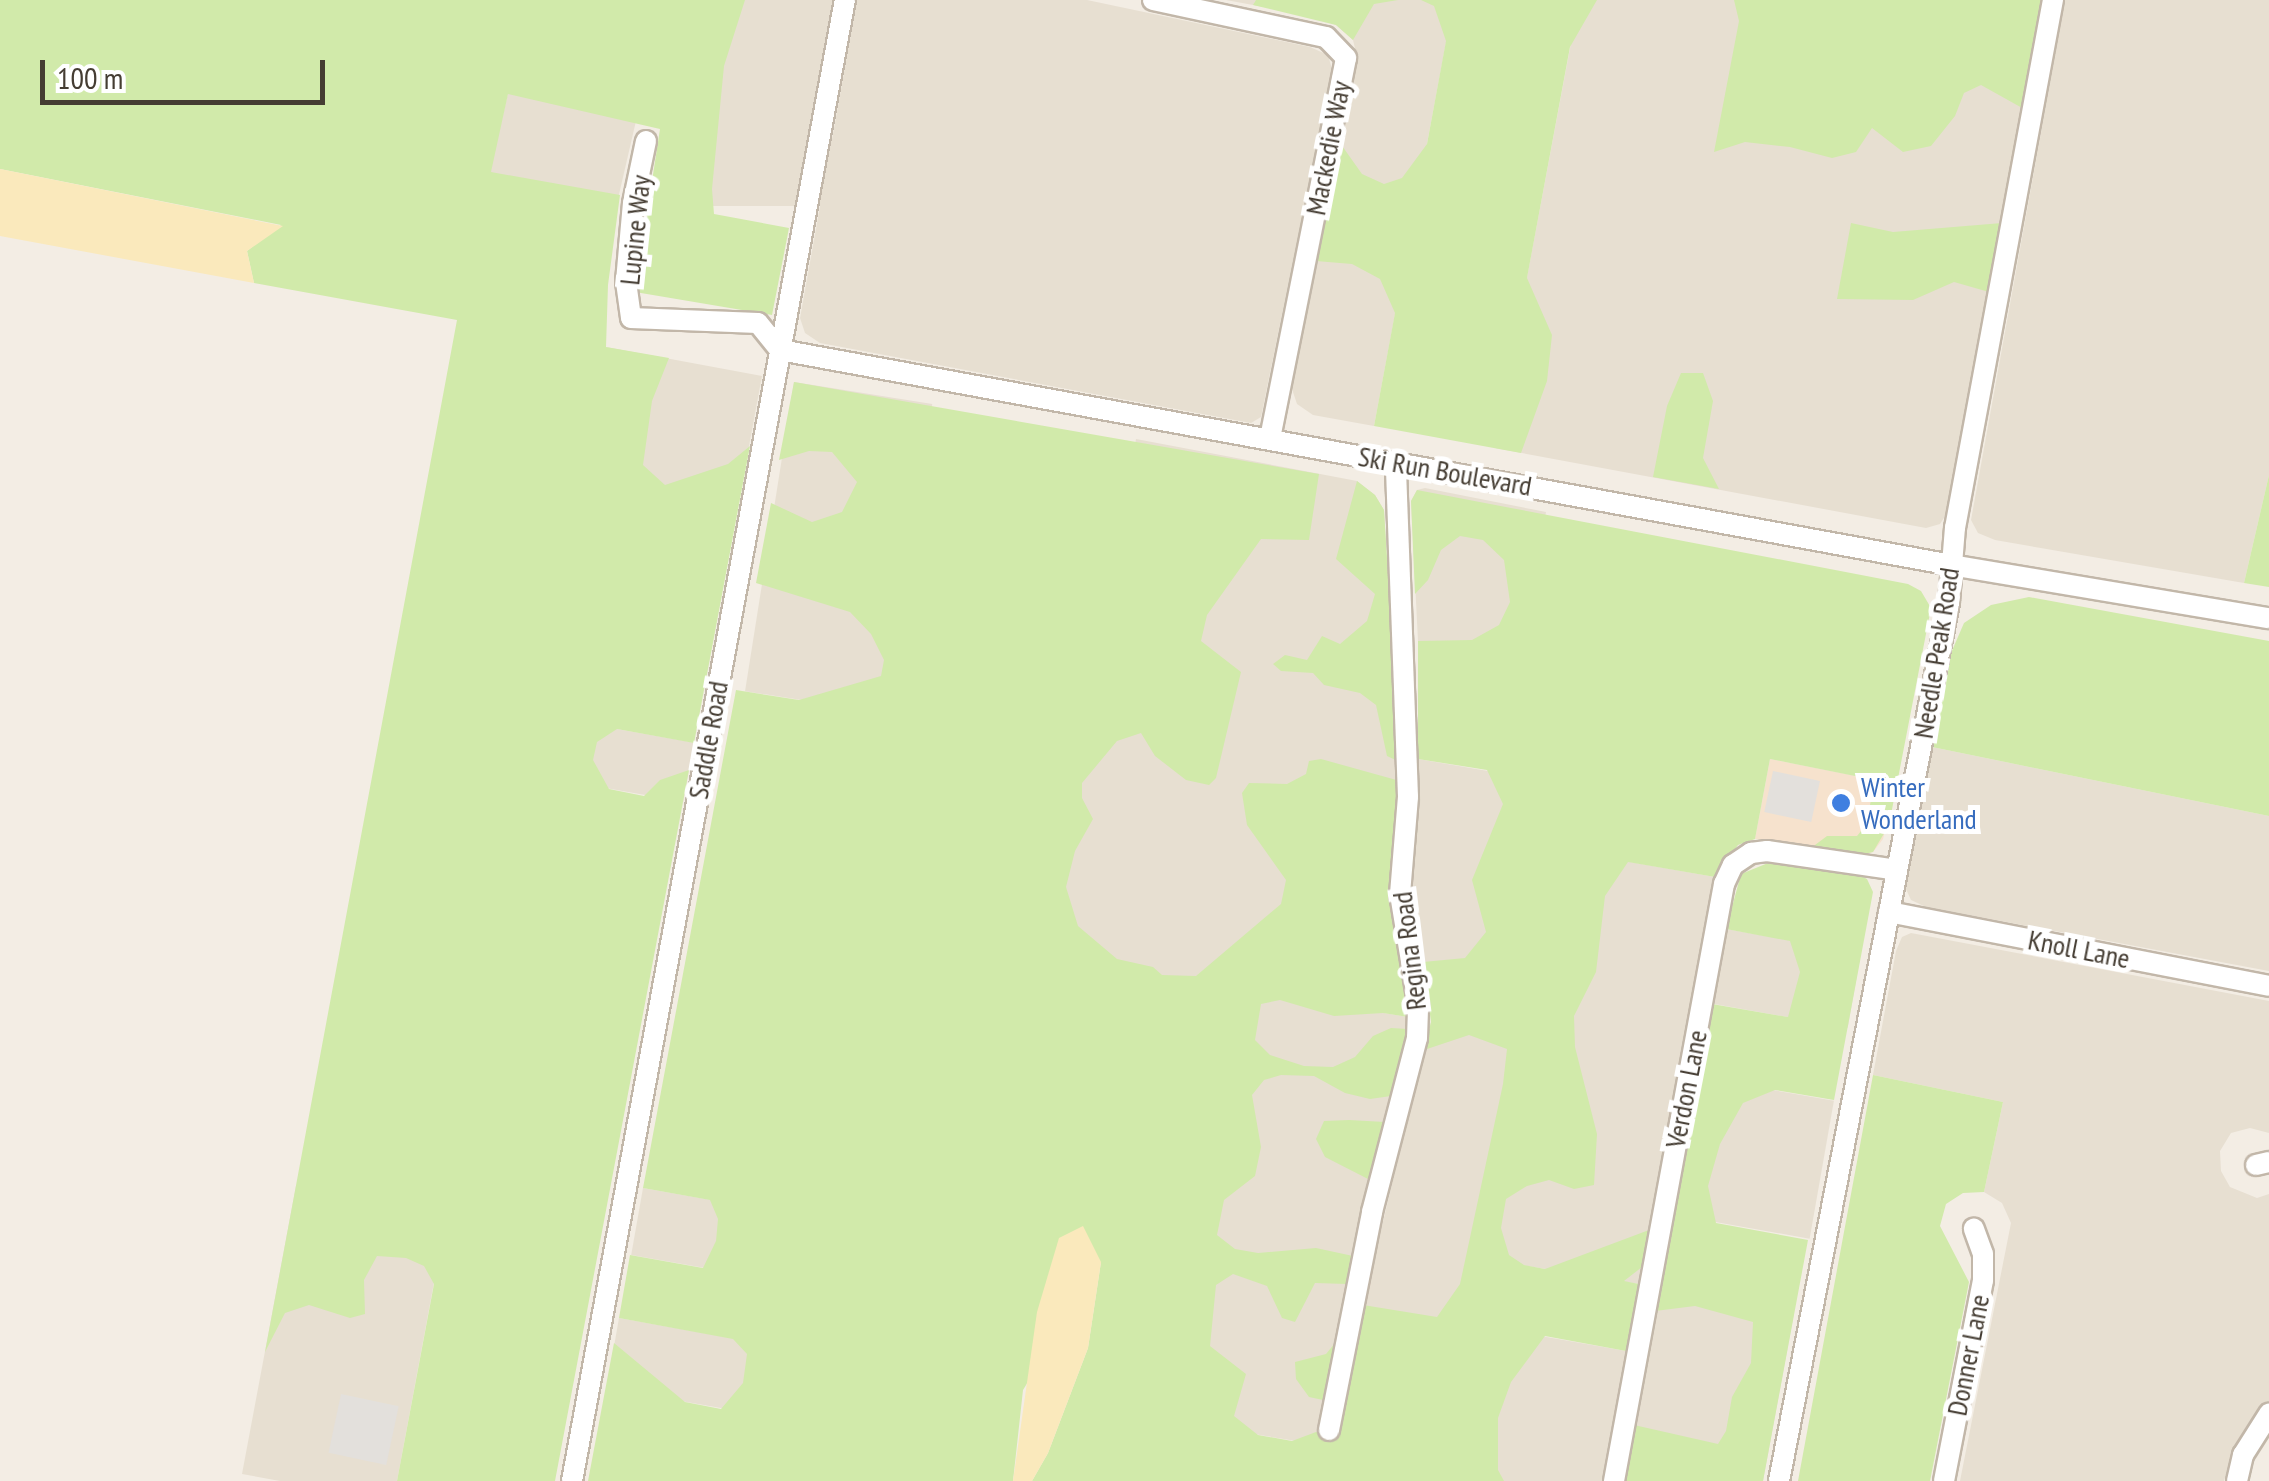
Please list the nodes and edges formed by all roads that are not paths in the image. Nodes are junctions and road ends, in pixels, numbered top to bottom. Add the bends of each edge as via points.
1 (845, 0) edge
2 (1154, 0) edge
3 (2053, 0) edge
4 (646, 141) dead end
5 (631, 318) joint
6 (780, 350) junction
7 (1270, 440) junction
8 (1396, 462) junction
9 (1952, 565) junction
10 (2269, 618) edge
11 (1897, 870) junction
12 (1889, 912) junction
13 (2269, 986) edge
14 (1974, 1229) dead end
15 (2269, 1414) edge
16 (1329, 1430) dead end
17 (572, 1481) edge
18 (1614, 1481) edge
19 (1779, 1481) edge
20 (1944, 1481) edge
21 (2237, 1481) edge

1 - 6 street, Saddle Road
2 - 7 street, Mackedie Way via 1326,37 1346,58
3 - 9 street, Needle Peak Road
4 - 5 street, Lupine Way via 626,282
5 - 6 street, Ski Run Boulevard via 758,323
6 - 7 street, Ski Run Boulevard
6 - 17 street, Saddle Road
7 - 8 street, Ski Run Boulevard
8 - 9 street, Ski Run Boulevard
8 - 16 street, Regina Road via 1408,797 1400,894 1418,1004 1416,1038 1372,1212
9 - 10 street, Ski Run Boulevard
9 - 11 street, Needle Peak Road
11 - 12 street, Needle Peak Road
11 - 18 street, Verdon Lane via 1768,852 1752,853 1728,875
12 - 13 street, Knoll Lane
12 - 19 street, Needle Peak Road
14 - 20 street, Donner Lane via 1983,1280
15 - 21 street via 2243,1455

